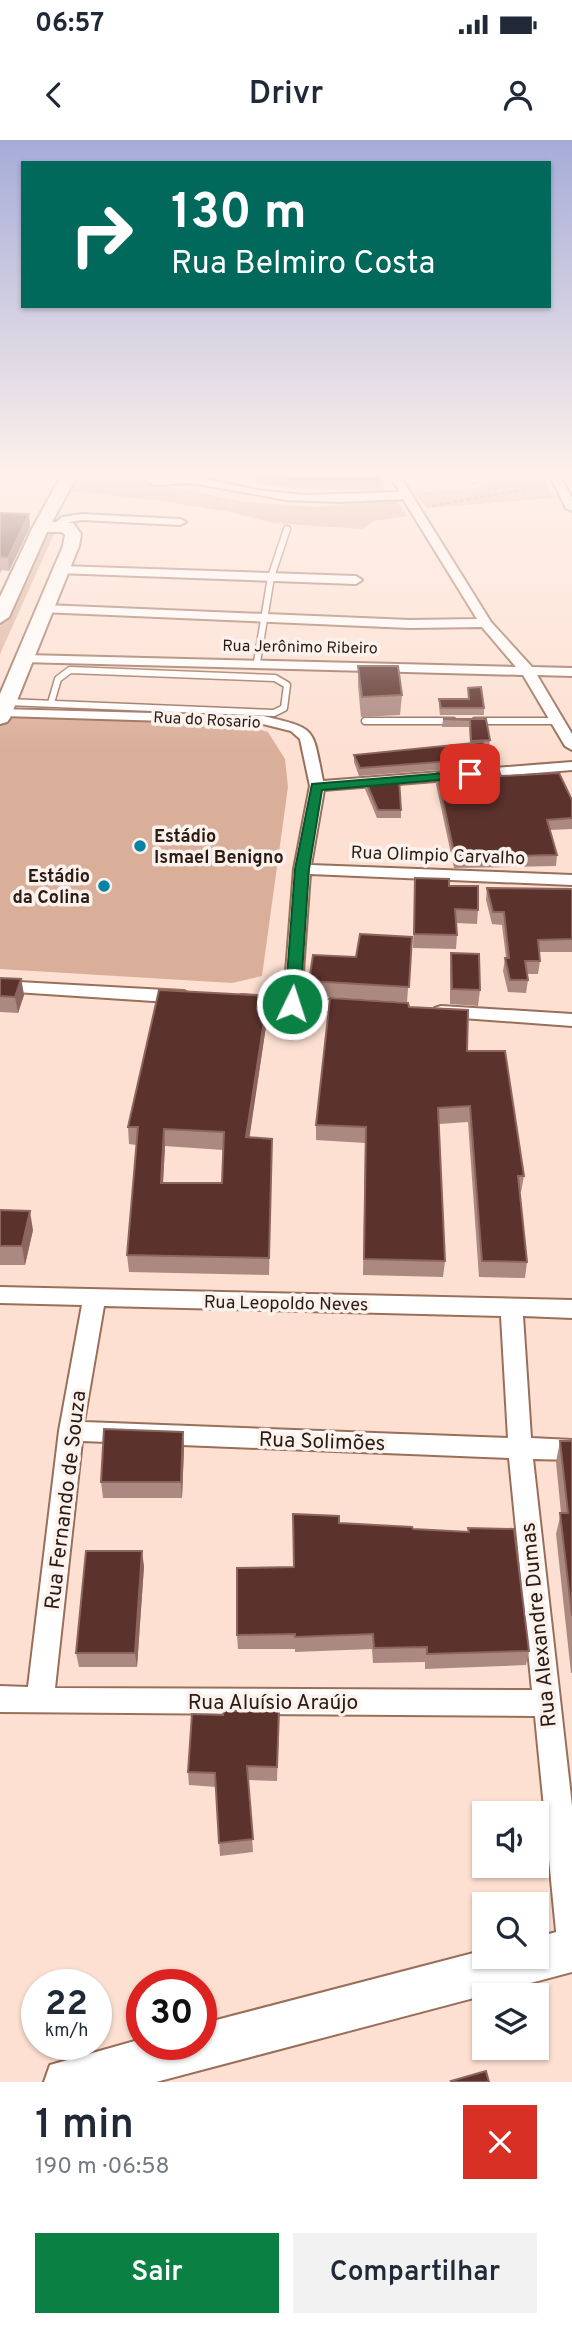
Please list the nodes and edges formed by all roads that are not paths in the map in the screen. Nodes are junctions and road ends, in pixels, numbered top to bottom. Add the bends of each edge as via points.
1 (28, 567) edge
2 (62, 567) edge
3 (274, 567) edge
4 (452, 567) edge
5 (61, 570) junction
6 (271, 577) junction
7 (356, 580) dead end
8 (46, 609) junction
9 (266, 616) junction
10 (0, 617) edge
11 (486, 623) junction
12 (26, 659) junction
13 (257, 662) junction
14 (527, 670) junction
15 (572, 672) edge
16 (51, 703) junction
17 (3, 711) edge
18 (365, 721) dead end
19 (555, 721) junction
20 (572, 746) edge
21 (572, 766) edge
22 (317, 786) junction
23 (302, 869) junction
24 (572, 880) edge
25 (0, 986) edge
26 (292, 1004) junction
27 (372, 1008) edge
28 (425, 1011) edge
29 (572, 1020) edge
30 (0, 1295) edge
31 (94, 1299) junction
32 (512, 1308) junction
33 (572, 1309) edge
34 (71, 1431) junction
35 (520, 1448) junction
36 (572, 1450) edge
37 (0, 1699) edge
38 (40, 1701) junction
39 (546, 1703) junction
40 (572, 1941) edge
41 (572, 1950) edge
42 (67, 2082) edge

1 - 10 street
2 - 5 street
3 - 6 lane
4 - 11 street
5 - 6 street
5 - 8 street
6 - 7 street
6 - 9 lane
8 - 9 street
8 - 12 street
9 - 11 street
9 - 13 lane
11 - 14 street
12 - 13 street, Rua Jerônimo Ribeiro
12 - 17 street
13 - 14 street, Rua Jerônimo Ribeiro
14 - 15 street, Rua Jerônimo Ribeiro
14 - 19 street
16 - 16 lane via 274,713 284,708 288,685 275,678 71,670 58,677
16 - 17 lane
17 - 22 street, Rua do Rosario via 280,723 307,738
18 - 19 lane
19 - 20 street
21 - 22 street
22 - 23 street, Rua do Rosario
23 - 24 street, Rua Olimpio Carvalho
23 - 26 street, Rua do Rosario
25 - 26 street
26 - 27 street
28 - 29 street
30 - 31 street, Rua Leopoldo Neves
31 - 32 street, Rua Leopoldo Neves
31 - 34 street, Rua Fernando de Souza
32 - 33 street, Rua Leopoldo Neves
32 - 35 street, Rua Alexandre Dumas
34 - 35 street, Rua Solimões
34 - 38 street, Rua Fernando de Souza
35 - 36 street, Rua Solimões
35 - 39 street, Rua Alexandre Dumas
37 - 38 street, Rua Aluísio Araújo
38 - 39 street, Rua Aluísio Araújo
39 - 40 street, Rua Alexandre Dumas
41 - 42 street

